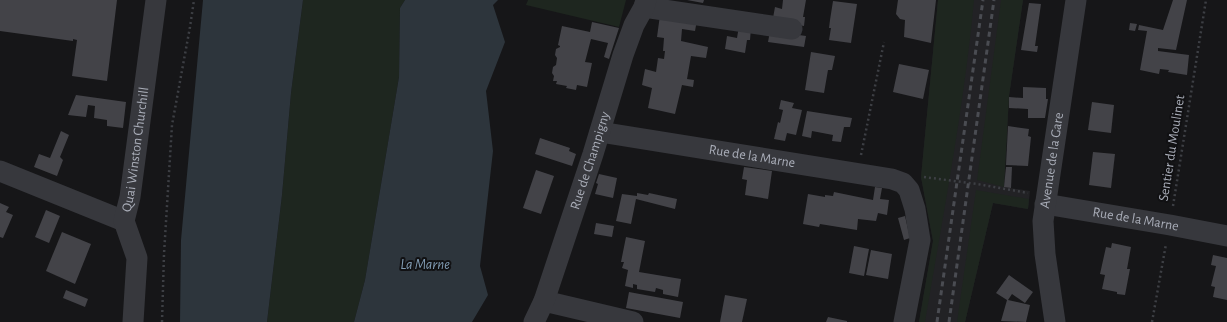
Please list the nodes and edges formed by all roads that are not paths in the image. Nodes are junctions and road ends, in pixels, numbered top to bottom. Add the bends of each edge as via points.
1 (156, 0) edge
2 (1076, 0) edge
3 (645, 4) edge
4 (792, 29) dead end
5 (600, 132) junction
6 (0, 171) edge
7 (1045, 204) junction
8 (124, 222) junction
9 (1227, 236) edge
10 (544, 301) junction
11 (134, 322) edge
12 (534, 322) edge
13 (633, 322) edge
14 (904, 322) edge
15 (1055, 322) edge

1 - 8 street, Quai Winston Churchill via 130,197
2 - 7 street, Avenue de la Gare
3 - 4 street
3 - 5 street, Rue de Champigny via 634,25
5 - 10 street, Rue de Champigny
5 - 14 street, Rue de la Marne via 892,178 903,183 909,190 915,209 920,240
6 - 8 street
7 - 9 street, Rue de la Marne
7 - 15 street, Avenue de la Gare via 1042,222
8 - 11 street, Quai Winston Churchill via 136,258
10 - 12 street, Rue de Champigny
10 - 13 street

